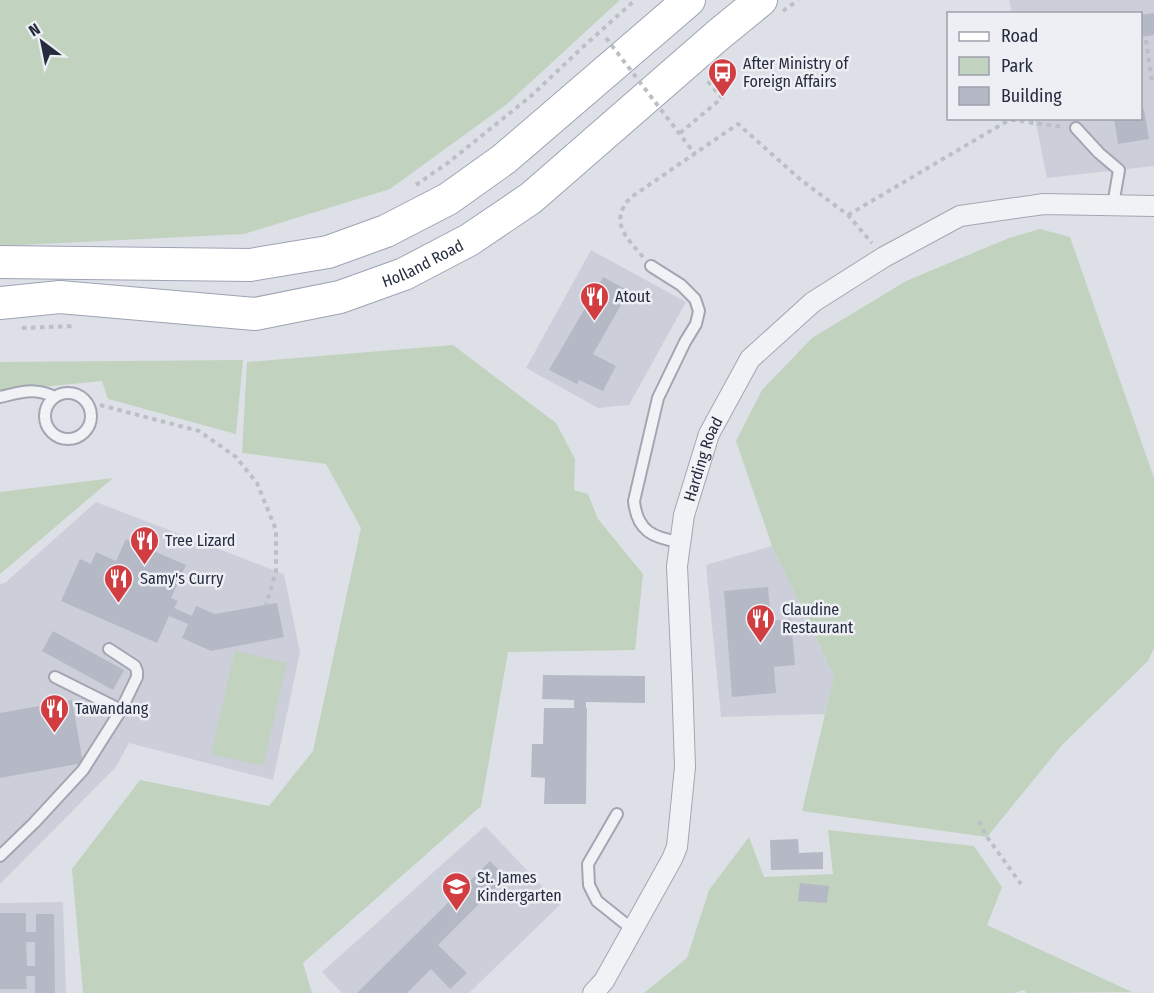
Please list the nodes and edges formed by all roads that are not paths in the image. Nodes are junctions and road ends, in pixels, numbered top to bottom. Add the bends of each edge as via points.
1 (689, 0) edge
2 (761, 0) edge
3 (1076, 128) road end
4 (1113, 205) junction
5 (1154, 206) edge
6 (0, 262) edge
7 (651, 266) road end
8 (0, 303) edge
9 (0, 397) edge
10 (54, 397) junction
11 (680, 542) junction
12 (109, 649) dead end
13 (55, 677) dead end
14 (122, 710) junction
15 (617, 814) dead end
16 (0, 856) edge
17 (632, 929) junction
18 (593, 993) edge

1 - 6 main road via 504,159 448,199 386,231 328,252 250,265
2 - 8 main road, Holland Road via 531,198 469,240 404,274 340,297 255,314 60,297
3 - 4 lane via 1119,170
4 - 5 street, Harding Road
4 - 11 street, Harding Road via 1044,204 960,216 813,302 750,359 709,434 684,515
7 - 11 lane via 681,285 695,299 699,311 658,398 634,501 645,530 656,537
9 - 10 lane via 28,391 42,391
10 - 10 lane via 74,393 89,405 90,424 77,438 67,440 50,432 44,413
11 - 17 street, Harding Road via 677,566 684,767 677,847
12 - 14 lane via 137,671
13 - 14 lane
14 - 16 lane via 83,770
15 - 17 lane via 588,864 589,885 597,901
17 - 18 street, Harding Road via 604,981

